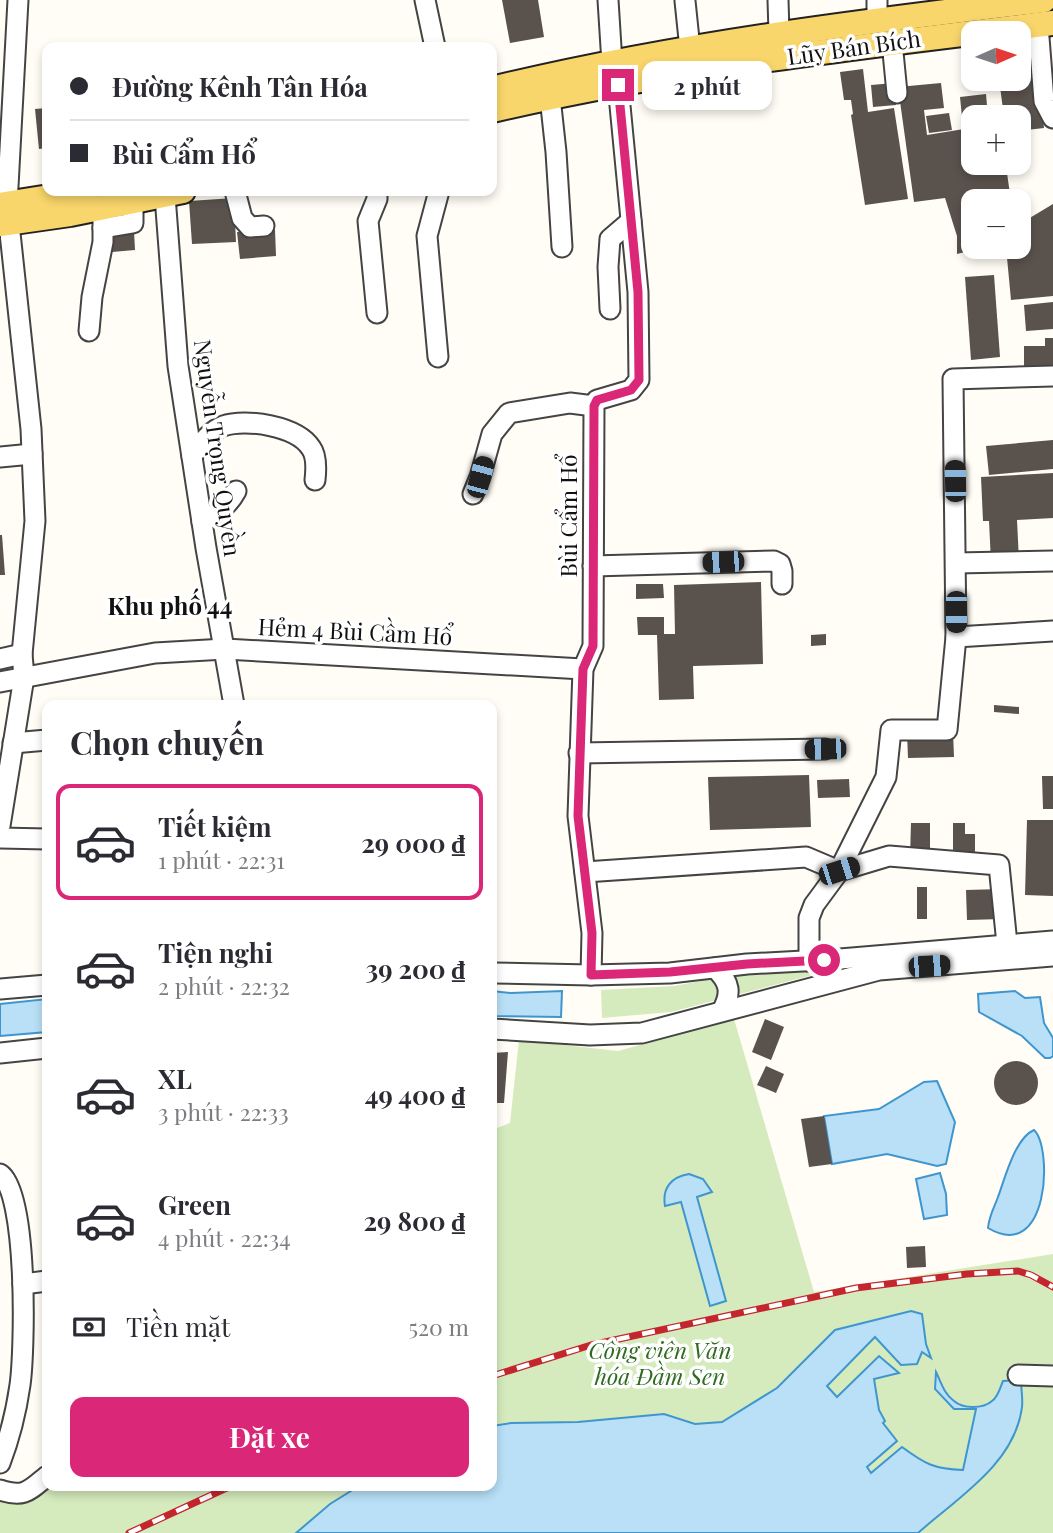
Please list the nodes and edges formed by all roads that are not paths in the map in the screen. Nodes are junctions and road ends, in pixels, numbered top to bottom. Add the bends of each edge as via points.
1 (18, 0) edge
2 (425, 0) edge
3 (608, 0) edge
4 (778, 0) edge
5 (1044, 0) edge
6 (685, 1) edge
7 (877, 10) edge
8 (1046, 24) edge
9 (779, 33) junction
10 (434, 42) edge
11 (892, 42) junction
12 (690, 49) junction
13 (615, 74) junction
14 (8, 78) edge
15 (497, 88) edge
16 (897, 93) dead end
17 (550, 97) junction
18 (497, 109) edge
19 (1053, 118) edge
20 (4, 177) edge
21 (160, 196) edge
22 (174, 196) edge
23 (237, 196) edge
24 (377, 196) edge
25 (438, 196) edge
26 (98, 209) edge
27 (4, 214) edge
28 (631, 221) junction
29 (264, 226) dead end
30 (562, 247) dead end
31 (610, 309) dead end
32 (377, 313) dead end
33 (89, 331) dead end
34 (439, 357) dead end
35 (1053, 376) edge
36 (594, 406) junction
37 (32, 454) junction
38 (192, 456) junction
39 (0, 457) edge
40 (315, 480) dead end
41 (236, 491) dead end
42 (473, 494) dead end
43 (202, 522) junction
44 (1053, 561) edge
45 (956, 563) junction
46 (593, 566) junction
47 (782, 584) dead end
48 (1053, 631) edge
49 (956, 637) junction
50 (225, 649) junction
51 (22, 654) junction
52 (0, 659) edge
53 (583, 669) junction
54 (24, 677) junction
55 (0, 682) edge
56 (233, 700) edge
57 (42, 740) edge
58 (13, 743) junction
59 (825, 749) dead end
60 (579, 753) junction
61 (0, 827) edge
62 (0, 838) edge
63 (42, 839) edge
64 (839, 871) junction
65 (586, 872) junction
66 (1053, 941) edge
67 (1007, 944) junction
68 (1053, 956) edge
69 (809, 961) junction
70 (715, 968) junction
71 (497, 974) edge
72 (591, 975) junction
73 (42, 985) edge
74 (0, 989) edge
75 (722, 1011) junction
76 (497, 1029) edge
77 (42, 1049) edge
78 (0, 1053) edge
79 (0, 1174) edge
80 (42, 1282) edge
81 (23, 1284) junction
82 (1018, 1375) dead end
83 (1053, 1376) edge
84 (0, 1463) edge
85 (42, 1480) edge
86 (0, 1490) edge

1 - 14 street
2 - 10 street
3 - 13 street
4 - 9 street
5 - 7 main road, Lũy Bán Bích
6 - 12 street
7 - 9 main road, Lũy Bán Bích
8 - 11 main road, Lũy Bán Bích
8 - 19 street via 1044,101
9 - 12 main road, Lũy Bán Bích
11 - 13 main road, Lũy Bán Bích
11 - 16 street
12 - 13 main road, Lũy Bán Bích
13 - 15 main road, Lũy Bán Bích
13 - 17 main road, Lũy Bán Bích
13 - 28 street
14 - 20 street
17 - 18 main road, Lũy Bán Bích
17 - 30 street
20 - 27 street
21 - 26 main road
22 - 38 street, Nguyễn Trọng Quyền via 178,366
23 - 29 street via 242,218 250,227
24 - 32 street via 368,221
25 - 34 street via 427,236
26 - 27 main road
26 - 33 street via 102,251
27 - 37 street
28 - 31 street via 610,239
28 - 36 street via 639,380 631,390 597,400
35 - 45 street via 953,379
36 - 42 street via 570,402 509,413 492,434
36 - 46 street, Bùi Cẩm Hổ
37 - 39 street
37 - 51 street via 34,521
38 - 40 street via 202,441 222,426 253,423 283,429 312,448
38 - 43 street, Nguyễn Trọng Quyền
41 - 43 street via 227,504
43 - 50 street, Nguyễn Trọng Quyền
44 - 45 street
45 - 49 street
46 - 47 street via 774,561 780,564
46 - 53 street, Bùi Cẩm Hổ via 593,646
48 - 49 street
49 - 64 street via 947,730 891,730 886,777
50 - 53 street, Hẻm 4 Bùi Cầm Hổ
50 - 54 street, Hẻm 4 Bùi Cầm Hổ via 155,653
50 - 56 street, Nguyễn Trọng Quyền
51 - 52 street
51 - 54 street
53 - 60 street, Bùi Cẩm Hổ
54 - 55 street, Hẻm 4 Bùi Cầm Hổ
54 - 58 street
57 - 58 street
58 - 61 street
59 - 60 street
60 - 65 street, Bùi Cẩm Hổ via 578,816
62 - 63 street
64 - 65 street via 806,857
64 - 67 street via 889,856 999,865
64 - 69 street via 809,918
65 - 72 street, Bùi Cẩm Hổ
66 - 67 street
67 - 69 street
68 - 75 street via 879,970
69 - 70 street
70 - 72 street
70 - 75 street via 728,984
71 - 72 street
73 - 74 street
75 - 76 street via 642,1033
77 - 78 street
79 - 81 street via 7,1179 17,1208
80 - 81 street
81 - 84 street via 21,1381 13,1427
82 - 83 street
85 - 86 street via 27,1493

